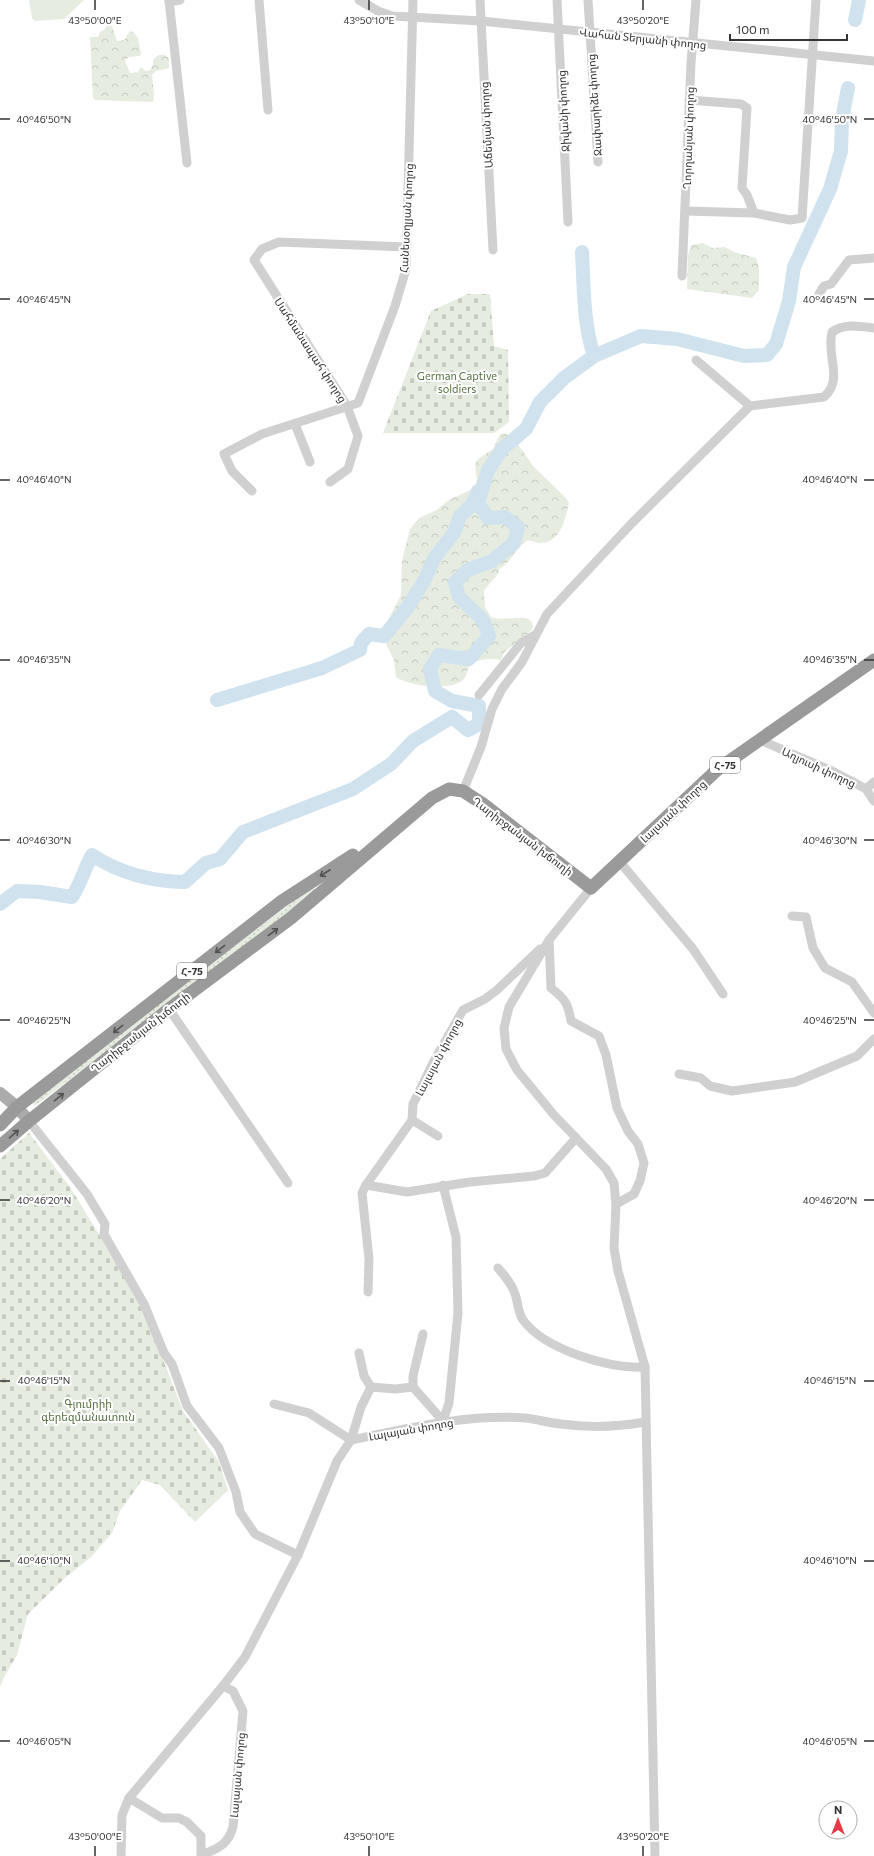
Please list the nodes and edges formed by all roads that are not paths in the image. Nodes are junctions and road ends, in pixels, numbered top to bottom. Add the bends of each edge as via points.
1 (180, 0) edge
2 (260, 0) edge
3 (359, 0) edge
4 (413, 0) edge
5 (480, 0) edge
6 (557, 0) edge
7 (588, 0) edge
8 (696, 0) edge
9 (816, 0) edge
10 (169, 1) edge
11 (413, 17) junction
12 (481, 21) junction
13 (558, 29) junction
14 (589, 32) junction
15 (692, 43) junction
16 (812, 56) junction
17 (874, 61) edge
18 (689, 100) junction
19 (268, 110) dead end
20 (598, 162) dead end
21 (187, 163) dead end
22 (685, 211) junction
23 (754, 213) junction
24 (568, 222) dead end
25 (407, 247) junction
26 (493, 250) dead end
27 (874, 258) edge
28 (682, 276) dead end
29 (819, 294) dead end
30 (874, 328) edge
31 (696, 360) dead end
32 (347, 406) junction
33 (750, 406) junction
34 (295, 424) junction
35 (310, 462) dead end
36 (330, 482) dead end
37 (252, 491) dead end
38 (535, 635) junction
39 (874, 660) edge
40 (479, 695) dead end
41 (760, 740) junction
42 (874, 782) edge
43 (866, 789) junction
44 (463, 791) junction
45 (874, 801) edge
46 (393, 829) junction
47 (618, 861) junction
48 (591, 888) junction
49 (792, 916) dead end
50 (549, 940) junction
51 (723, 994) dead end
52 (168, 1009) junction
53 (874, 1013) edge
54 (874, 1038) edge
55 (679, 1074) dead end
56 (0, 1093) edge
57 (17, 1107) junction
58 (412, 1120) junction
59 (29, 1121) junction
60 (0, 1125) edge
61 (438, 1136) dead end
62 (576, 1138) junction
63 (0, 1146) edge
64 (288, 1183) dead end
65 (366, 1185) junction
66 (443, 1185) junction
67 (616, 1204) junction
68 (498, 1268) dead end
69 (368, 1292) dead end
70 (423, 1334) dead end
71 (359, 1353) dead end
72 (645, 1367) junction
73 (371, 1387) junction
74 (413, 1387) junction
75 (274, 1404) dead end
76 (443, 1421) junction
77 (645, 1422) junction
78 (351, 1440) junction
79 (298, 1555) junction
80 (223, 1686) junction
81 (128, 1798) junction
82 (121, 1856) edge
83 (201, 1856) edge
84 (655, 1856) edge

1 - 10 street
2 - 19 street
3 - 11 street, Վահան Տերյանի փողոց via 378,12
4 - 11 street, Հանեսօղլյան փողոց
5 - 12 street, Աճեմյան փողոց
6 - 13 street, Ջիվանի փողոց
7 - 14 street, Ջափարիձե փողոց
8 - 15 street, Ղորղանյան փողոց
9 - 16 street
10 - 21 street
11 - 12 street, Վահան Տերյանի փողոց
11 - 25 street, Հանեսօղլյան փողոց
12 - 13 street, Վահան Տերյանի փողոց
12 - 26 street, Աճեմյան փողոց
13 - 14 street, Վահան Տերյանի փողոց
13 - 24 street, Ջիվանի փողոց
14 - 15 street, Վահան Տերյանի փողոց
14 - 20 street, Ջափարիձե փողոց
15 - 16 street, Վահան Տերյանի փողոց
15 - 18 street, Ղորղանյան փողոց
16 - 17 street, Վահան Տերյանի փողոց
16 - 23 street via 802,218 790,220
18 - 22 street, Ղորղանյան փողոց
18 - 23 street via 740,104 747,108 742,188
22 - 23 street
22 - 28 street, Ղորղանյան փողոց
25 - 32 street, Հանեսօղլյան փողոց via 406,269 377,357 358,403
25 - 32 street, Սահմանապահ փողոց via 279,242 262,249 254,260
27 - 29 street via 849,260 831,284 824,286
30 - 33 street via 850,325 832,332 829,343 835,374 832,391 824,397
31 - 33 street
32 - 34 street, Հանեսօղլյան փողոց
32 - 36 street, Սահմանապահ փողոց via 358,436 348,469
33 - 38 street via 632,524 547,614
34 - 35 street
34 - 37 street, Հանեսօղլյան փողոց via 262,434 224,454 232,471
38 - 40 street via 521,644
38 - 44 street via 522,662 502,689 492,709 481,747
39 - 41 highway, Լալայան փողոց / Հ-75
41 - 43 street, Աղյուսի փողոց via 832,771
41 - 47 highway, Լալայան փողոց / Հ-75 via 718,769
42 - 43 street
43 - 45 street, Աղյուսի փողոց
44 - 46 highway, Ղարիբջանյան խճուղի / Հ-75 via 449,789 432,798
44 - 48 highway, Ղարիբջանյան խճուղի
52 -> 46 highway, Ղարիբջանյան խճուղի / Հ-75 via 291,918
46 -> 57 highway, Ղարիբջանյան խճուղի / Հ-75 via 282,901
47 - 48 highway, Լալայան փողոց / Հ-75
47 - 51 street via 693,949
48 - 50 street, Լալայան փողոց
49 - 53 street via 806,917 813,948 825,968 852,982
50 - 58 street, Լալայան փողոց via 497,990 463,1010 413,1104
50 - 62 street, Լալայան փողոց via 508,1007 504,1028 506,1049 517,1070
50 - 67 street via 551,988 569,1006 572,1021 599,1036 606,1055 617,1108 628,1131 638,1144 644,1163 634,1194
59 -> 52 highway, Ղարիբջանյան խճուղի / Հ-75
52 - 64 street
54 - 55 street via 857,1056 795,1082 732,1091 710,1086 701,1078
56 - 57 main road
57 - 59 main road
57 - 60 highway, Ղարիբջանյան խճուղի / Հ-75
58 - 61 street
58 - 65 street, Լալայան փողոց
63 -> 59 highway, Ղարիբջանյան խճուղի / Հ-75
59 - 79 street via 79,1182 105,1224 104,1234 144,1304 164,1353 172,1364 187,1406 222,1454 236,1492 240,1512 255,1534
62 - 66 street via 545,1173
62 - 67 street, Լալայան փողոց via 606,1168 614,1183
65 - 66 street via 407,1192
65 - 69 street, Լալայան փողոց via 362,1193 369,1259
66 - 76 street via 456,1237 458,1313 449,1403
67 - 72 street, Լալայան փողոց via 614,1248 618,1271
68 - 72 street via 515,1293 522,1319 536,1335 554,1346 586,1357 628,1368
70 - 74 street via 413,1376
71 - 73 street via 364,1376
72 - 77 street, Լալայան փողոց
73 - 74 street
73 - 78 street via 361,1407
74 - 76 street
75 - 78 street via 309,1413
76 - 77 street, Լալայան փողոց via 526,1418 602,1428
76 - 78 street, Լալայան փողոց
77 - 84 street
78 - 79 street via 337,1461
79 - 80 street via 245,1657
80 - 81 street
80 - 83 street, Լալայան փողոց via 233,1691 243,1711 233,1827 230,1839 219,1848
81 - 82 street via 122,1815
81 - 83 street, Լալայան փողոց via 162,1818 179,1818 187,1822 201,1836

